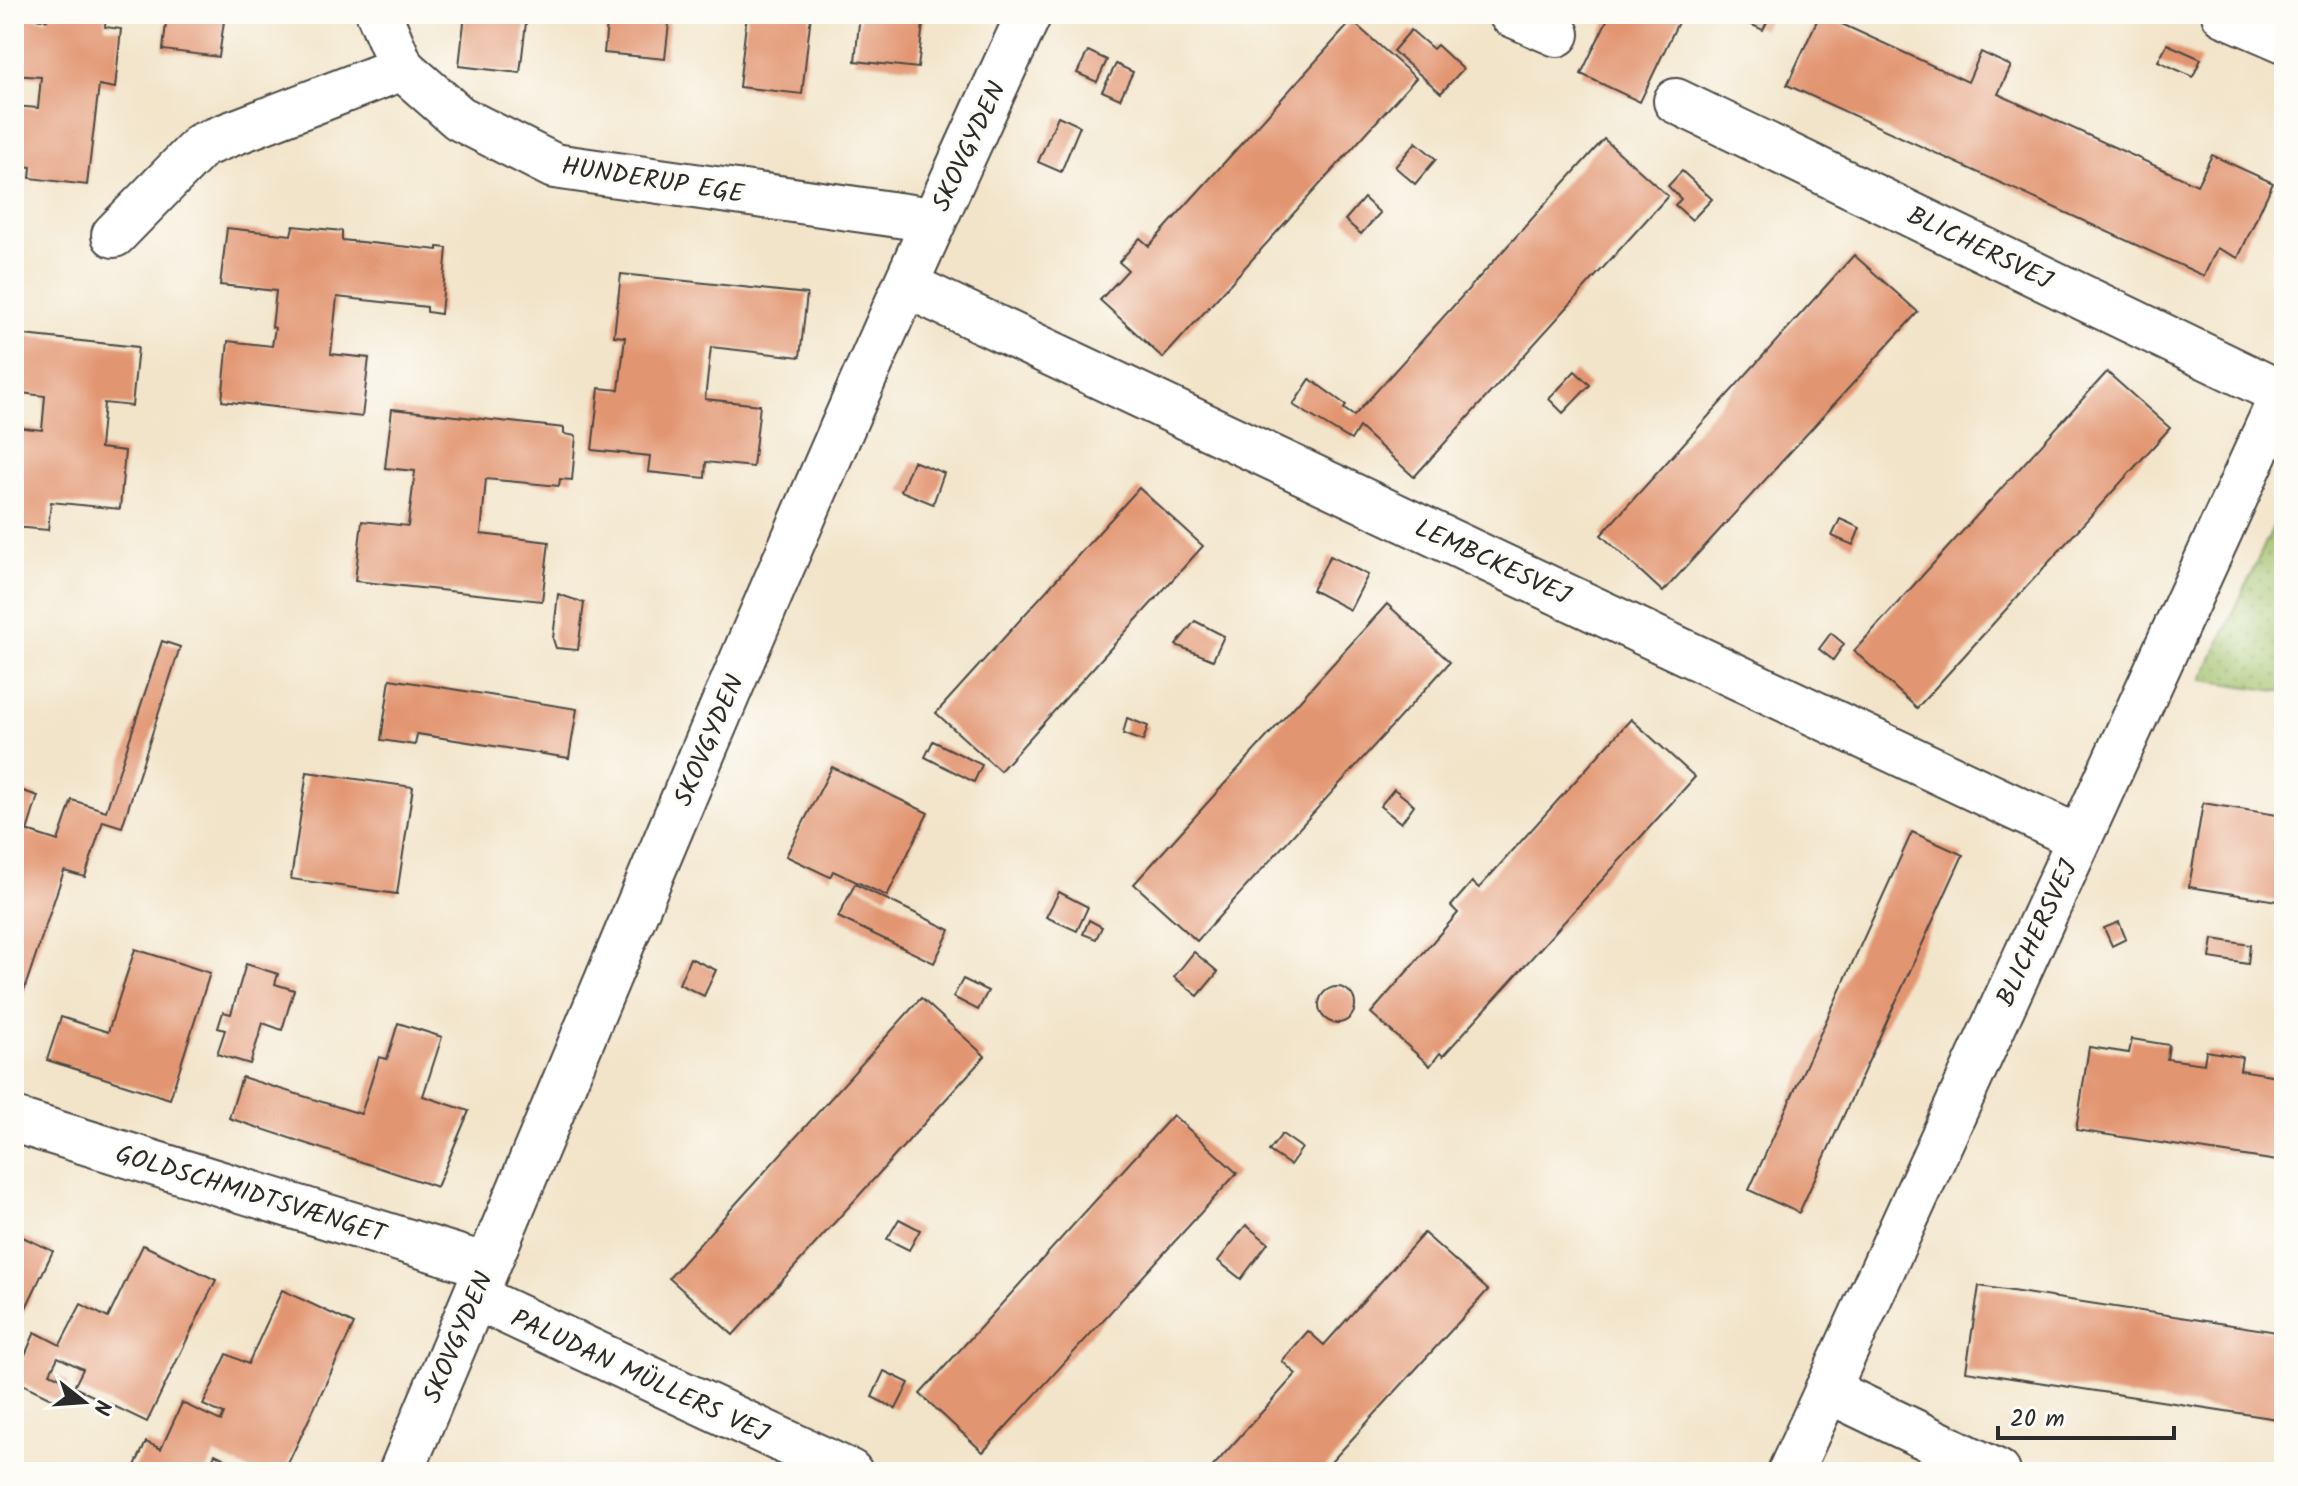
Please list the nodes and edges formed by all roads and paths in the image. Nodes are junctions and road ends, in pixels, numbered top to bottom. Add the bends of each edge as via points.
1 (379, 14) edge
2 (1029, 14) edge
3 (1511, 14) edge
4 (2224, 14) edge
5 (1557, 34) dead end
6 (2284, 40) edge
7 (402, 68) junction
8 (1676, 101) dead end
9 (933, 220) junction
10 (114, 235) dead end
11 (906, 285) junction
12 (2283, 392) edge
13 (2079, 838) junction
14 (14, 1120) edge
15 (481, 1281) junction
16 (1827, 1390) junction
17 (401, 1472) edge
18 (850, 1472) edge
19 (1790, 1472) edge
20 (1998, 1472) edge

1 - 7 street, HUNDERUP EGE
2 - 9 street, SKOVGYDEN
3 - 5 street
4 - 6 street
7 - 9 street, HUNDERUP EGE via 459,118 554,166
7 - 10 street via 202,145
8 - 12 street, BLICHERSVEJ
9 - 11 street, SKOVGYDEN
11 - 13 street, LEMBCKESVEJ
11 - 15 street, SKOVGYDEN
12 - 13 street, BLICHERSVEJ
13 - 16 street, BLICHERSVEJ
14 - 15 street, GOLDSCHMIDTSVÆNGET
15 - 17 street, SKOVGYDEN
15 - 18 street, PALUDAN MÜLLERS VEJ
16 - 19 street, BLICHERSVEJ
16 - 20 street

